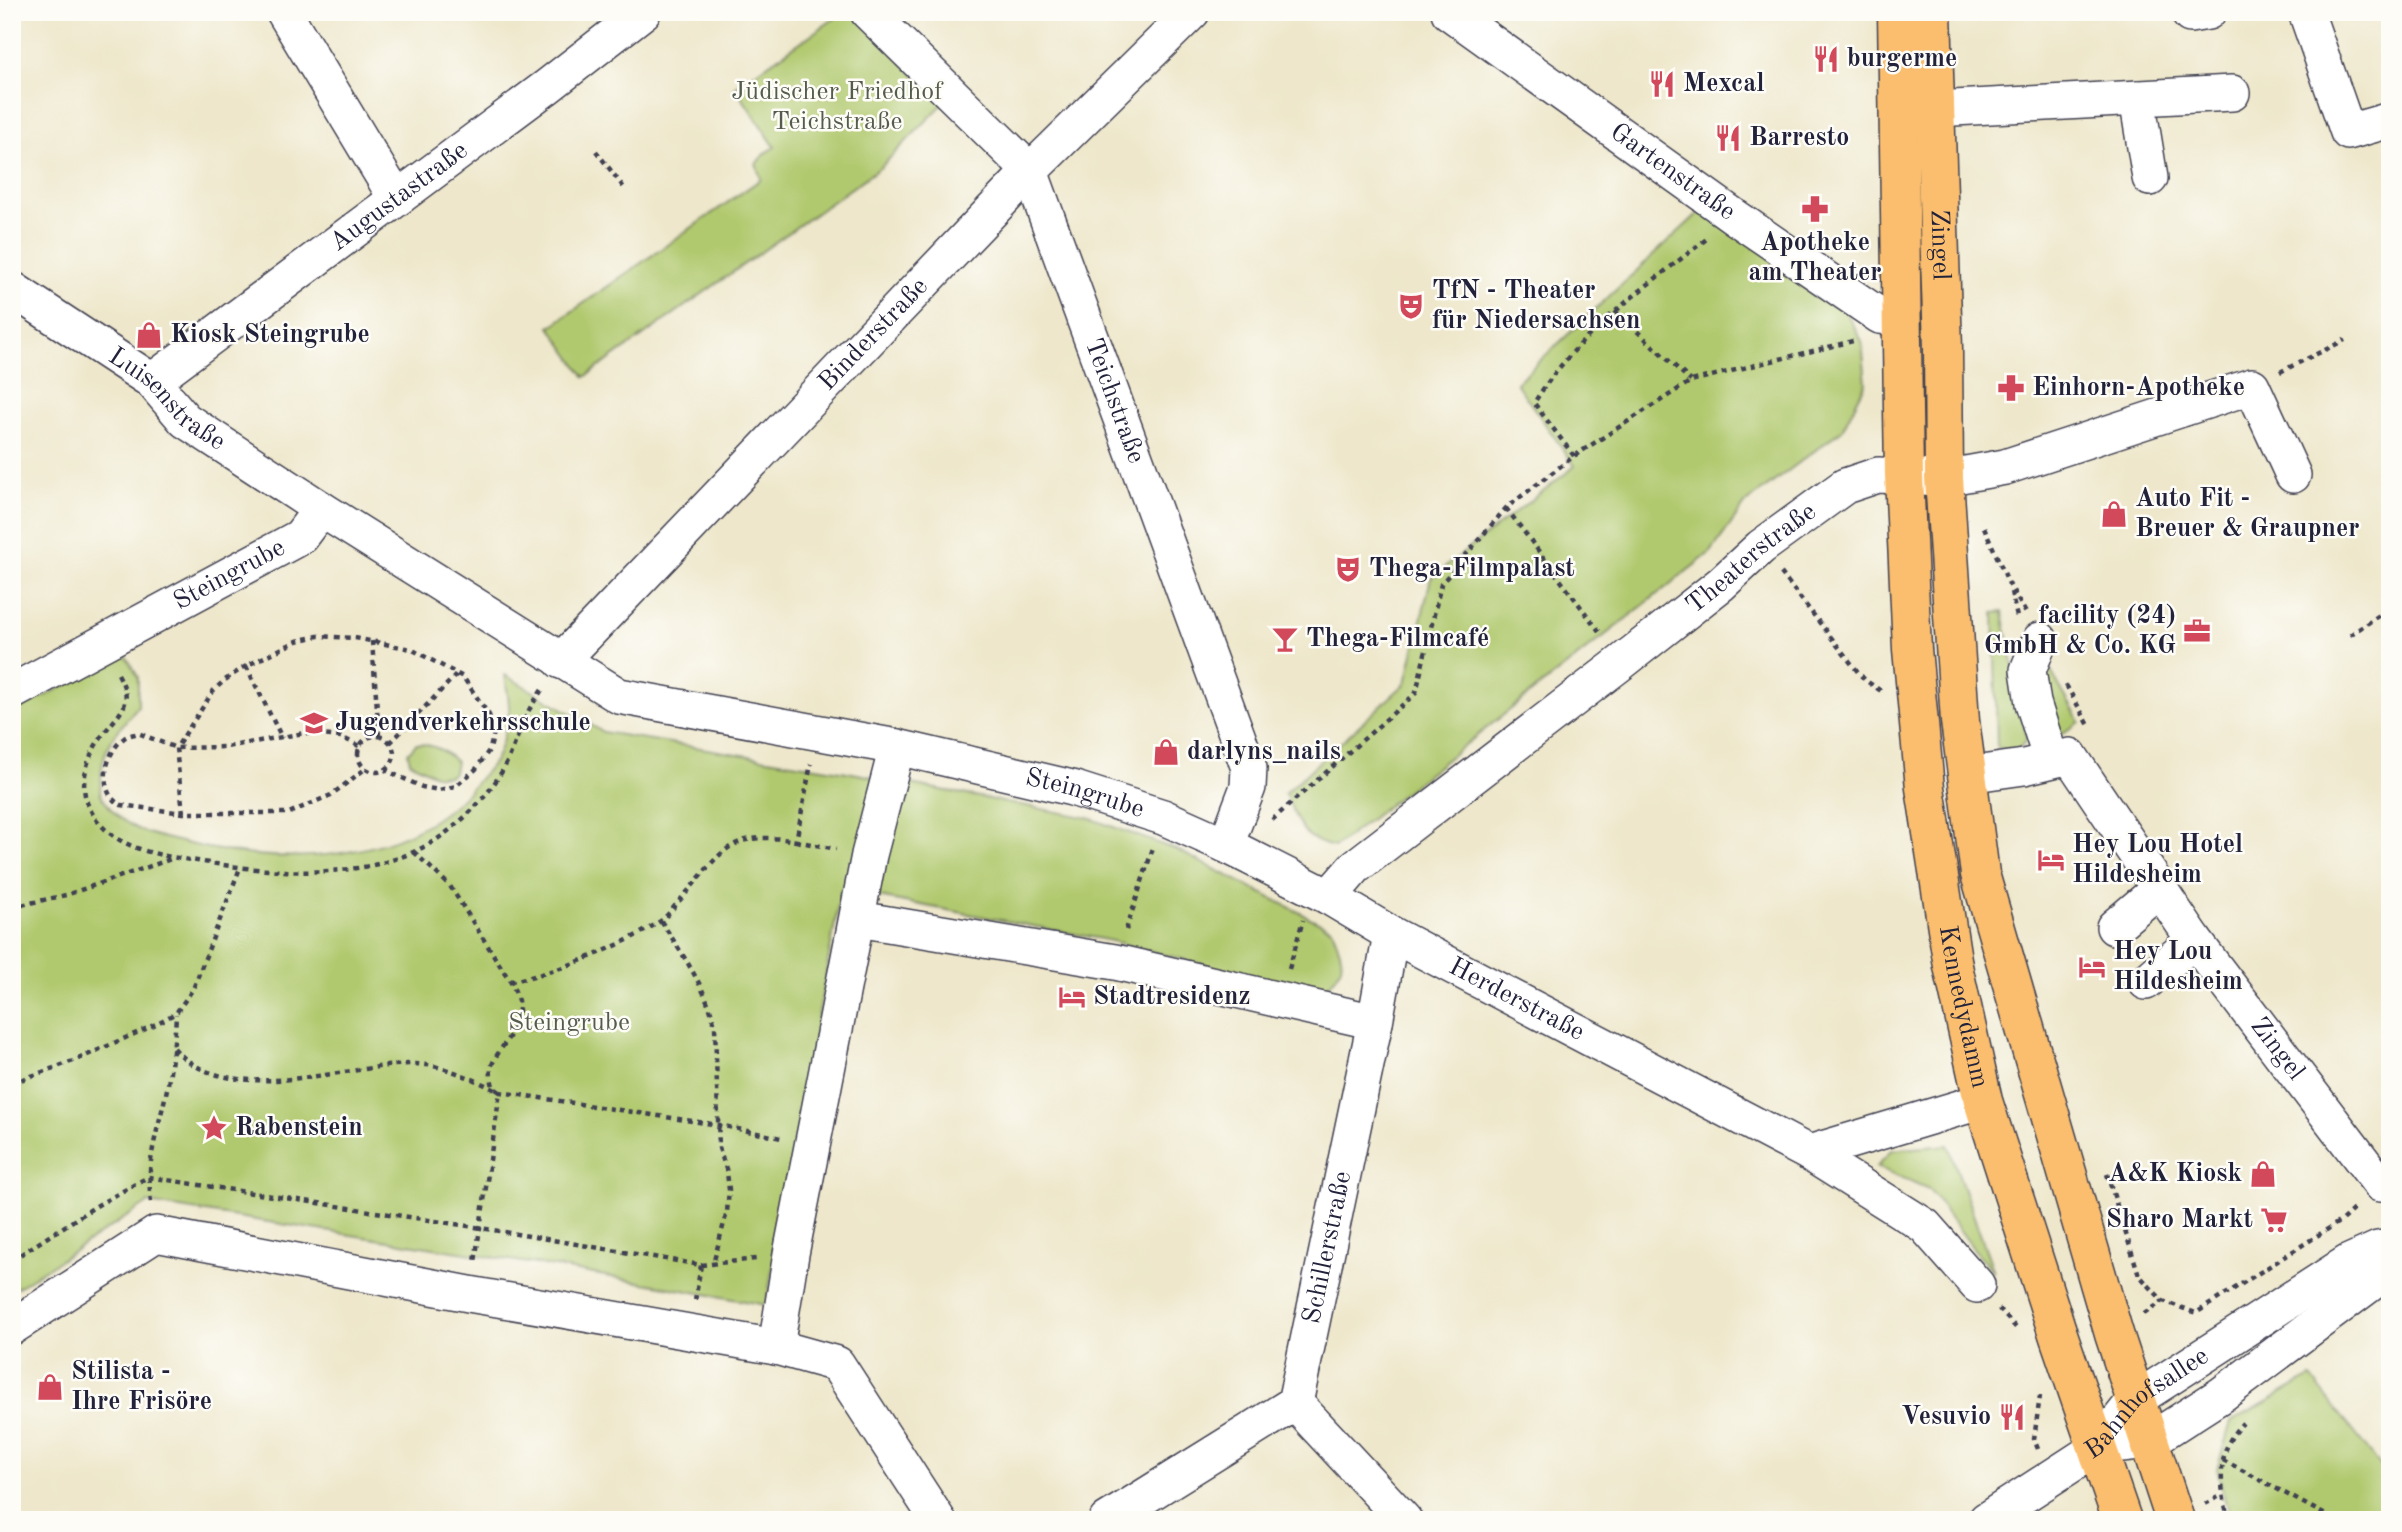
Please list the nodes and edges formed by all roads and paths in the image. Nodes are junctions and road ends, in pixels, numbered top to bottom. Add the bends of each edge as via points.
1 (284, 12) edge
2 (643, 12) edge
3 (868, 12) edge
4 (1192, 12) edge
5 (1449, 12) edge
6 (1897, 12) edge
7 (1932, 12) edge
8 (2306, 12) edge
9 (2232, 93) dead end
10 (2137, 98) junction
11 (1935, 109) junction
12 (2390, 120) edge
13 (596, 151) dead end
14 (1030, 171) junction
15 (2150, 178) dead end
16 (625, 189) dead end
17 (396, 198) junction
18 (1735, 217) junction
19 (12, 289) edge
20 (1615, 311) junction
21 (1901, 318) junction
22 (1868, 337) dead end
23 (2345, 340) dead end
24 (152, 381) junction
25 (1691, 381) junction
26 (2252, 386) junction
27 (1574, 456) junction
28 (1904, 475) junction
29 (2293, 475) dead end
30 (1944, 478) junction
31 (1506, 508) junction
32 (321, 509) junction
33 (1981, 520) dead end
34 (1761, 547) junction
35 (2009, 584) dead end
36 (2390, 608) edge
37 (2350, 635) dead end
38 (2040, 640) dead end
39 (372, 641) junction
40 (101, 644) junction
41 (561, 661) junction
42 (1622, 662) junction
43 (246, 666) junction
44 (458, 673) junction
45 (1882, 691) dead end
46 (12, 692) edge
47 (817, 731) junction
48 (379, 736) junction
49 (282, 738) junction
50 (390, 743) junction
51 (359, 746) junction
52 (897, 747) junction
53 (176, 748) junction
54 (2051, 760) junction
55 (365, 769) junction
56 (385, 770) junction
57 (1967, 775) junction
58 (183, 813) junction
59 (1163, 817) junction
60 (796, 841) junction
61 (1232, 848) junction
62 (414, 852) junction
63 (869, 855) junction
64 (175, 858) junction
65 (240, 869) junction
66 (2159, 889) junction
67 (1320, 893) junction
68 (12, 907) edge
69 (858, 919) junction
70 (662, 921) junction
71 (2114, 927) dead end
72 (1391, 934) junction
73 (2194, 940) junction
74 (1115, 962) junction
75 (510, 981) junction
76 (2146, 982) dead end
77 (1280, 1000) junction
78 (176, 1013) junction
79 (1375, 1022) junction
80 (174, 1048) junction
81 (12, 1083) edge
82 (500, 1092) junction
83 (1983, 1101) junction
84 (719, 1125) junction
85 (813, 1144) junction
86 (1808, 1153) junction
87 (148, 1177) junction
88 (2380, 1184) joint
89 (481, 1228) junction
90 (156, 1234) junction
91 (2390, 1247) edge
92 (791, 1254) junction
93 (12, 1260) edge
94 (713, 1264) junction
95 (701, 1265) junction
96 (2390, 1269) edge
97 (1977, 1285) joint
98 (469, 1294) junction
99 (2163, 1301) dead end
100 (12, 1327) edge
101 (2020, 1332) dead end
102 (690, 1333) junction
103 (776, 1347) junction
104 (2135, 1400) junction
105 (1295, 1403) junction
106 (2234, 1432) dead end
107 (2148, 1442) junction
108 (2097, 1448) junction
109 (2223, 1460) junction
110 (938, 1520) edge
111 (1107, 1520) edge
112 (1404, 1520) edge
113 (1986, 1520) edge
114 (2122, 1520) edge
115 (2175, 1520) edge
116 (2229, 1520) edge
117 (2335, 1520) edge

1 - 17 street
2 - 17 street, Augustastraße
3 - 14 street, Teichstraße
4 - 14 street, Binderstraße
5 - 18 street, Gartenstraße
6 - 21 main road, Zingel
7 - 11 main road, Zingel
8 - 12 street via 2348,132
9 - 10 street
10 - 11 street
10 - 15 street
11 - 30 main road, Zingel
13 - 16 path
14 - 41 street, Binderstraße
14 - 61 street, Teichstraße via 1249,768
17 - 24 street, Augustastraße
18 - 20 path
18 - 21 street, Gartenstraße via 1880,316
19 - 24 street, Luisenstraße
20 - 25 path
20 - 27 path via 1563,361 1534,403
21 - 28 main road, Zingel
22 - 25 path
23 - 26 path
24 - 32 street, Luisenstraße via 185,420
25 - 27 path
26 - 29 street
26 - 30 street, Theaterstraße via 2005,467
27 - 31 path
28 - 30 street, Theaterstraße
28 - 34 street, Theaterstraße via 1878,475 1844,486
28 - 83 main road, Kennedydamm via 1912,649 1925,788 1953,967
30 - 57 main road, Kennedydamm
31 - 42 path
31 - 61 path via 1441,584 1416,693
32 - 40 street, Steingrube via 300,537
32 - 41 street, Steingrube
33 - 35 path
34 - 42 street, Theaterstraße
34 - 45 path via 1858,672
36 - 37 path
38 - 54 street via 2028,670
39 - 43 path via 318,636
39 - 44 path via 411,649
39 - 48 path
40 - 46 street, Steingrube
40 - 64 path via 124,684 125,704 86,767 88,806 118,839
41 - 47 street, Steingrube via 619,696
41 - 62 path via 529,710 508,761 473,810
42 - 67 street, Theaterstraße
43 - 49 path
43 - 53 path via 214,690
44 - 50 path
44 - 56 path via 492,723 493,740 486,756 460,783 446,789 422,787
47 - 52 street, Steingrube
47 - 60 path
48 - 50 path
48 - 51 path via 368,737
49 - 51 path via 318,733
49 - 53 path via 226,747
50 - 56 path via 394,755
51 - 55 path via 358,758
52 - 59 street, Steingrube via 1072,788
52 - 63 street
53 - 58 path
53 - 58 path via 138,733 128,736 120,740 109,760 105,782 107,794 121,805
54 - 57 street
54 - 66 street, Zingel via 2070,756
55 - 56 path
55 - 58 path via 331,795 289,813
57 - 104 main road, Kennedydamm via 1980,874
59 - 61 street, Steingrube
59 - 74 path
60 - 63 path
60 - 70 path via 751,839 732,844
61 - 67 street, Herderstraße
62 - 65 path via 330,871
62 - 75 path via 450,886
63 - 69 street
64 - 65 path
64 - 68 path via 66,895
65 - 78 path via 193,989
66 - 71 street
66 - 73 street, Zingel
67 - 72 street, Herderstraße
67 - 77 path
69 - 74 street
69 - 85 street
70 - 75 path via 543,974
70 - 84 path via 712,1012
72 - 79 street, Schillerstraße
72 - 86 street, Herderstraße
73 - 76 street
73 - 88 street, Zingel
74 - 77 street
75 - 82 path via 520,1008 515,1028 491,1070 493,1087
77 - 79 street
78 - 80 path
78 - 81 path via 76,1060
79 - 105 street, Schillerstraße
80 - 82 path via 204,1070 225,1077 324,1076 415,1064 471,1077
80 - 87 path
82 - 84 path
82 - 89 path
83 - 86 street
83 - 108 main road, Kennedydamm
84 - 85 path
84 - 94 path via 729,1190
85 - 92 street
86 - 97 street, Herderstraße via 1925,1226
87 - 89 path
87 - 90 path
87 - 93 path
88 - 99 path via 2342,1220 2196,1313
89 - 95 path
89 - 98 path
90 - 98 street
90 - 100 street
91 - 104 street, Bahnhofsallee via 2349,1262
92 - 94 path
92 - 103 street
94 - 95 path
95 - 102 path
96 - 107 street, Bahnhofsallee via 2221,1395
97 - 101 path
98 - 102 street
102 - 103 street
103 - 110 street via 837,1364
104 - 107 main road, Kennedydamm
104 - 108 street, Bahnhofsallee
105 - 111 street
105 - 112 street
106 - 109 path
107 - 108 street, Bahnhofsallee
107 - 115 main road, Kennedydamm
108 - 113 street
108 - 114 main road, Kennedydamm
109 - 116 path via 2222,1495
109 - 117 path

